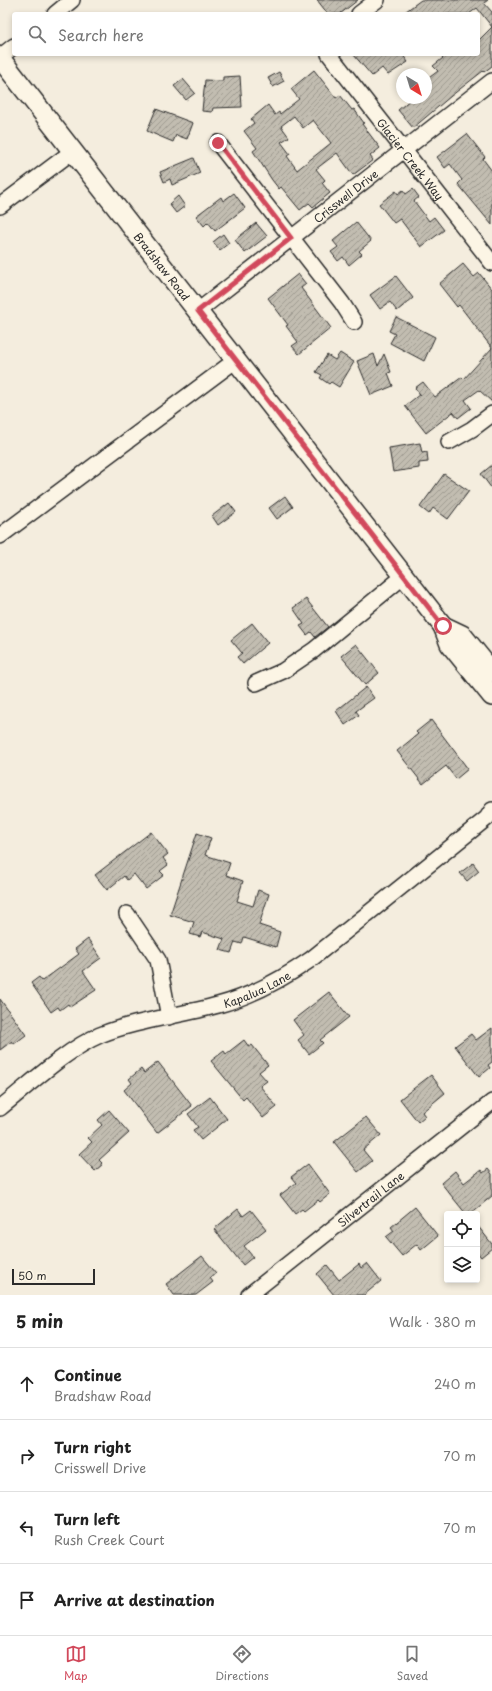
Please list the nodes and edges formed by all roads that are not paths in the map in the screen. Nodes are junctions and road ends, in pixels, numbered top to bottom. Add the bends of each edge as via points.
1 (72, 0) edge
2 (377, 0) edge
3 (57, 12) edge
4 (362, 12) edge
5 (12, 48) edge
6 (331, 56) edge
7 (0, 57) edge
8 (492, 81) edge
9 (218, 143) dead end
10 (404, 150) junction
11 (73, 151) junction
12 (0, 206) edge
13 (291, 238) junction
14 (492, 263) edge
15 (198, 311) junction
16 (354, 322) dead end
17 (236, 360) junction
18 (492, 414) edge
19 (449, 442) dead end
20 (0, 536) edge
21 (404, 576) junction
22 (443, 626) junction
23 (492, 672) edge
24 (256, 684) dead end
25 (492, 696) edge
26 (490, 815) edge
27 (127, 914) dead end
28 (168, 1016) junction
29 (492, 1102) edge
30 (0, 1108) edge
31 (249, 1295) edge

1 - 3 street
2 - 4 street
5 - 7 street
6 - 10 street, Glacier Creek Way
7 - 11 main road, Bradshaw Road
8 - 10 street, Crisswell Drive
9 - 13 street
10 - 13 street, Crisswell Drive
10 - 14 street, Glacier Creek Way
11 - 12 street
11 - 15 main road, Bradshaw Road
13 - 15 street, Crisswell Drive
13 - 16 street
15 - 17 main road, Bradshaw Road
17 - 20 street
17 - 21 main road, Bradshaw Road
18 - 19 street via 472,430
21 - 22 main road, Bradshaw Road
21 - 24 street via 314,650 283,671
22 - 23 main road, Bradshaw Road via 462,635
22 - 25 main road, Bradshaw Road via 450,644
26 - 28 street, Kapalua Lane via 310,960 285,977 248,995 219,1005
27 - 28 street via 158,960
28 - 30 street, Kapalua Lane via 121,1027 92,1039
29 - 31 street, Silvertrail Lane

